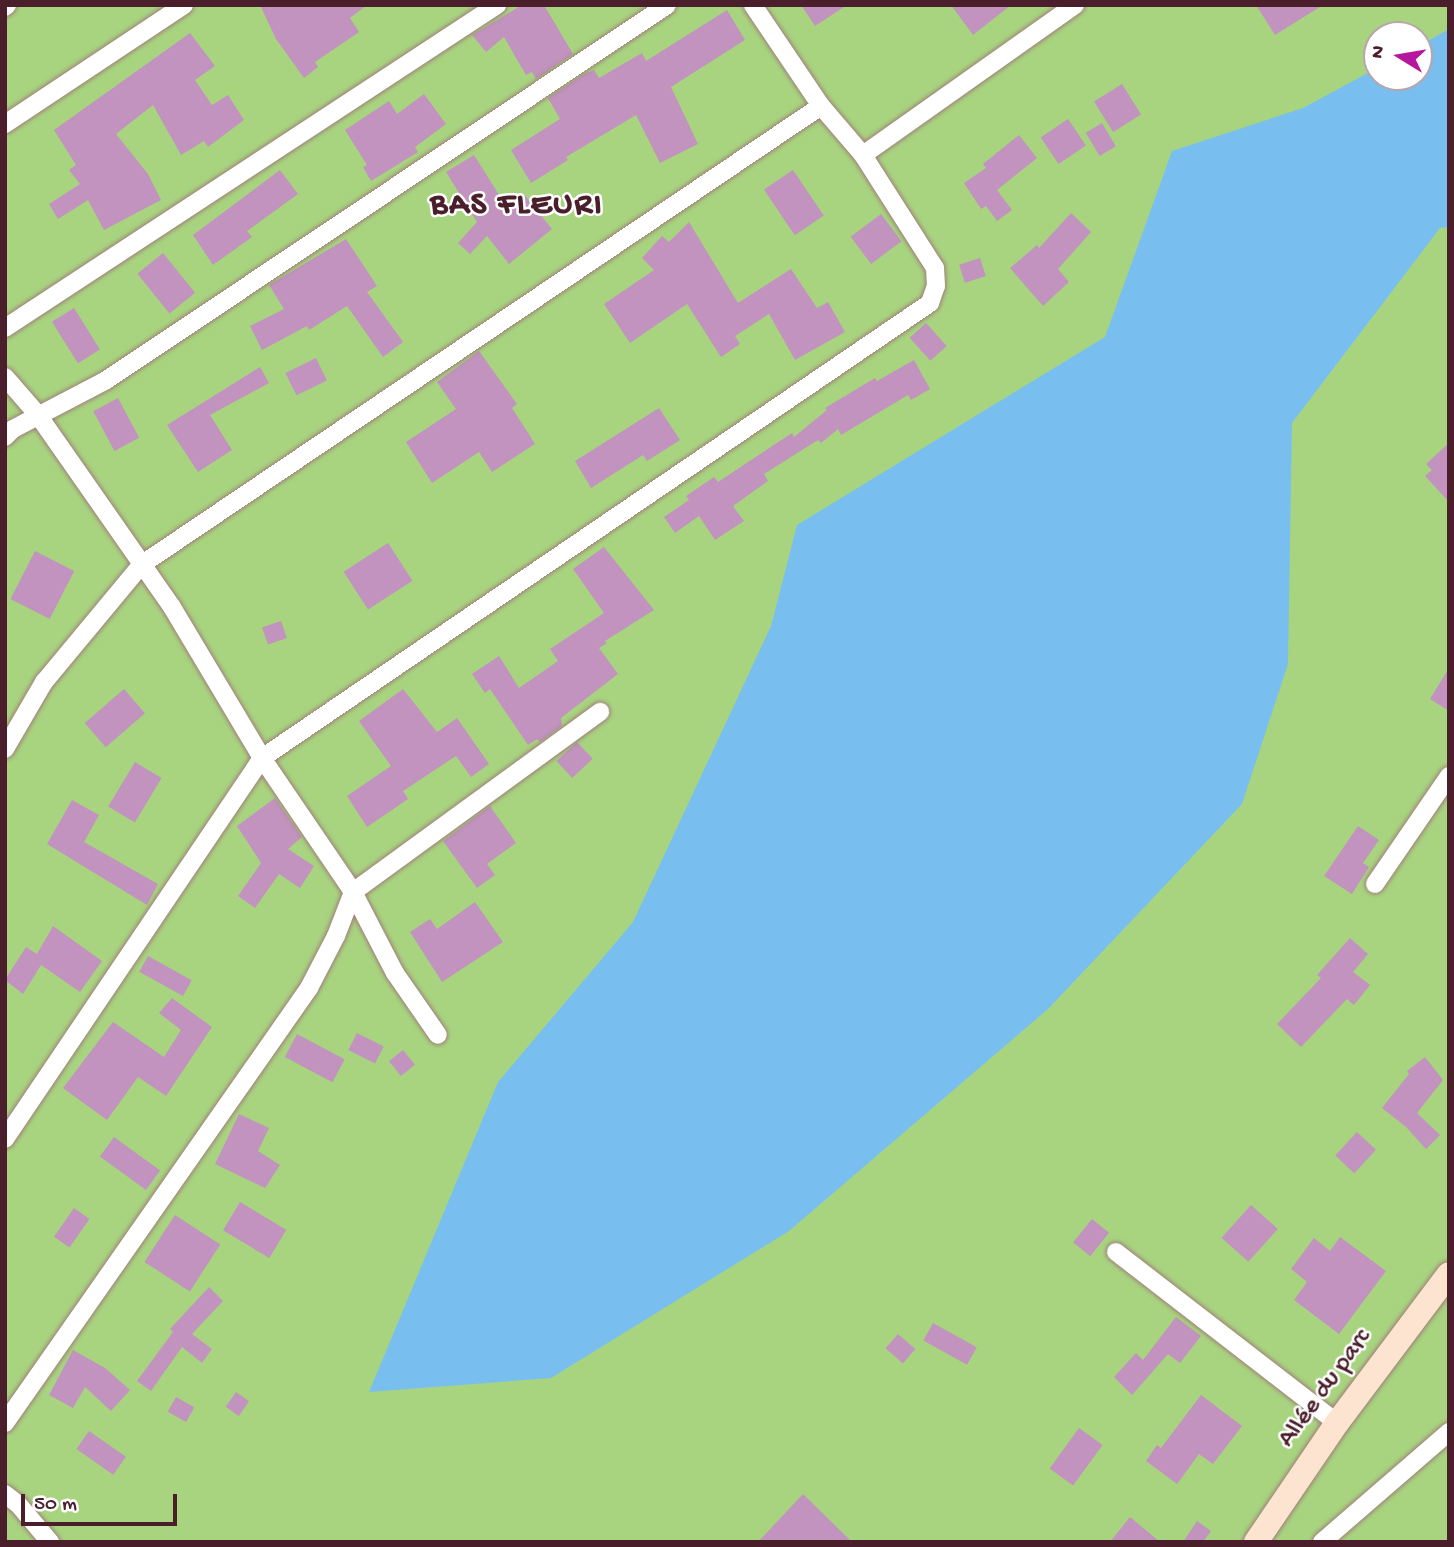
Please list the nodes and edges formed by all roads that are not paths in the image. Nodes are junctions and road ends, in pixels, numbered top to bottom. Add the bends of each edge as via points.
1 (184, 5) edge
2 (497, 5) edge
3 (667, 5) edge
4 (753, 5) edge
5 (1075, 5) edge
6 (821, 106) junction
7 (5, 124) edge
8 (863, 155) junction
9 (5, 328) edge
10 (5, 377) edge
11 (38, 415) junction
12 (5, 437) edge
13 (141, 565) junction
14 (600, 712) dead end
15 (5, 749) edge
16 (262, 758) junction
17 (1449, 776) edge
18 (1376, 884) dead end
19 (352, 892) junction
20 (438, 1035) dead end
21 (5, 1139) edge
22 (1116, 1252) dead end
23 (1449, 1274) edge
24 (5, 1423) edge
25 (1337, 1423) junction
26 (1449, 1432) edge
27 (5, 1494) edge
28 (50, 1542) edge
29 (1256, 1542) edge
30 (1322, 1542) edge

1 - 7 street
2 - 9 street
3 - 11 street via 105,381
4 - 6 street
5 - 8 street
6 - 8 street
6 - 13 street
8 - 16 street via 935,268 936,286 930,303
10 - 11 street
11 - 12 street
11 - 13 street
13 - 15 street via 44,682
13 - 16 street via 172,607
14 - 19 street
16 - 19 street
16 - 21 street
17 - 18 street
19 - 20 street via 395,973
19 - 24 street via 309,988
22 - 25 street
23 - 25 street, Allée du parc
25 - 29 street, Allée du parc
26 - 30 street
27 - 28 street

